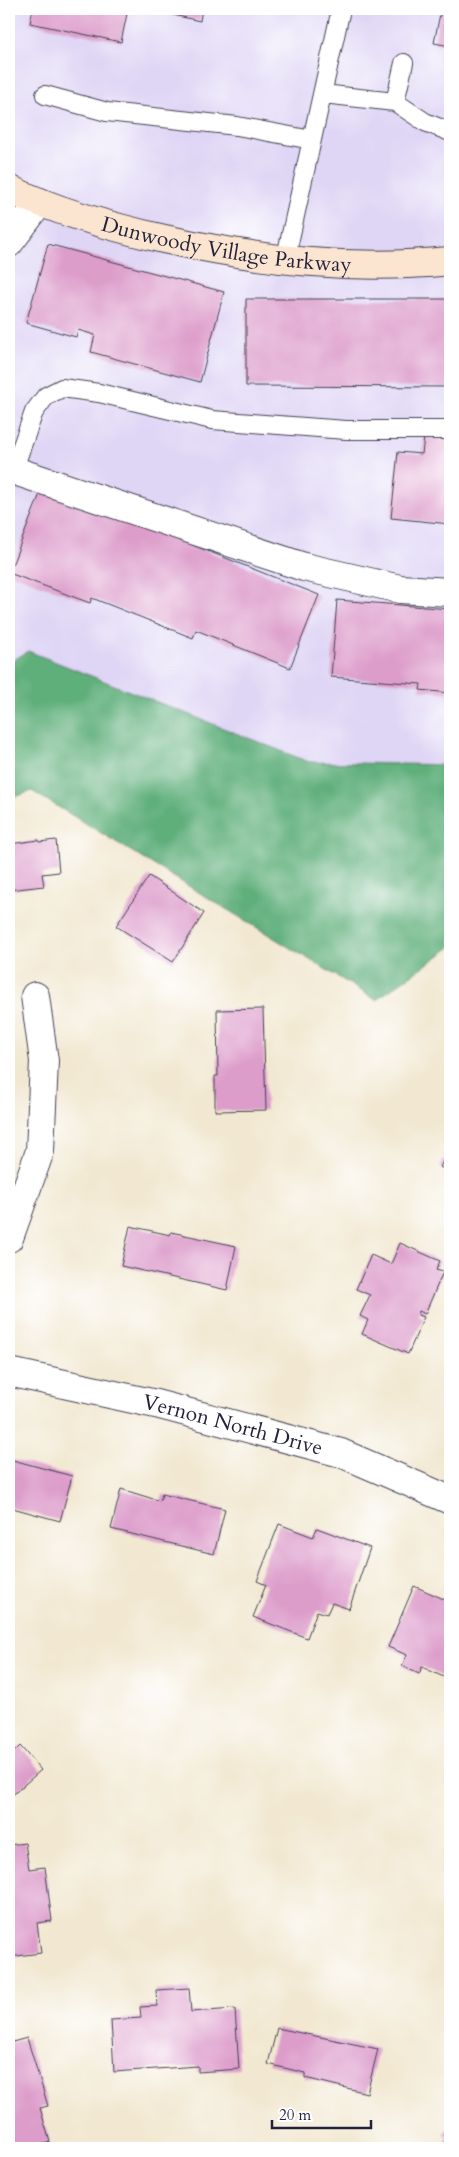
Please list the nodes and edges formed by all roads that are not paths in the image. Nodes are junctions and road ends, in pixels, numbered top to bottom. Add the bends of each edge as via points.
1 (341, 9) edge
2 (404, 63) dead end
3 (323, 94) junction
4 (45, 95) dead end
5 (395, 102) junction
6 (450, 132) edge
7 (312, 140) junction
8 (9, 189) edge
9 (40, 202) junction
10 (9, 243) edge
11 (285, 261) junction
12 (450, 261) edge
13 (450, 430) edge
14 (11, 470) edge
15 (450, 592) edge
16 (36, 996) dead end
17 (9, 1238) edge
18 (9, 1372) edge
19 (449, 1496) edge

1 - 3 lane
2 - 5 lane
3 - 5 lane
3 - 7 lane
4 - 7 lane via 107,112 237,126
5 - 6 lane via 425,122
7 - 11 lane
8 - 9 street, Dunwoody Village Parkway
9 - 10 street
9 - 11 street, Dunwoody Village Parkway via 132,232
11 - 12 street, Dunwoody Village Parkway via 341,266
13 - 14 lane via 346,430 212,420 99,392 62,388 46,396 34,412
14 - 15 street via 304,568 400,589
16 - 17 street via 44,1061 40,1151
18 - 19 street, Vernon North Drive via 156,1404 341,1453

